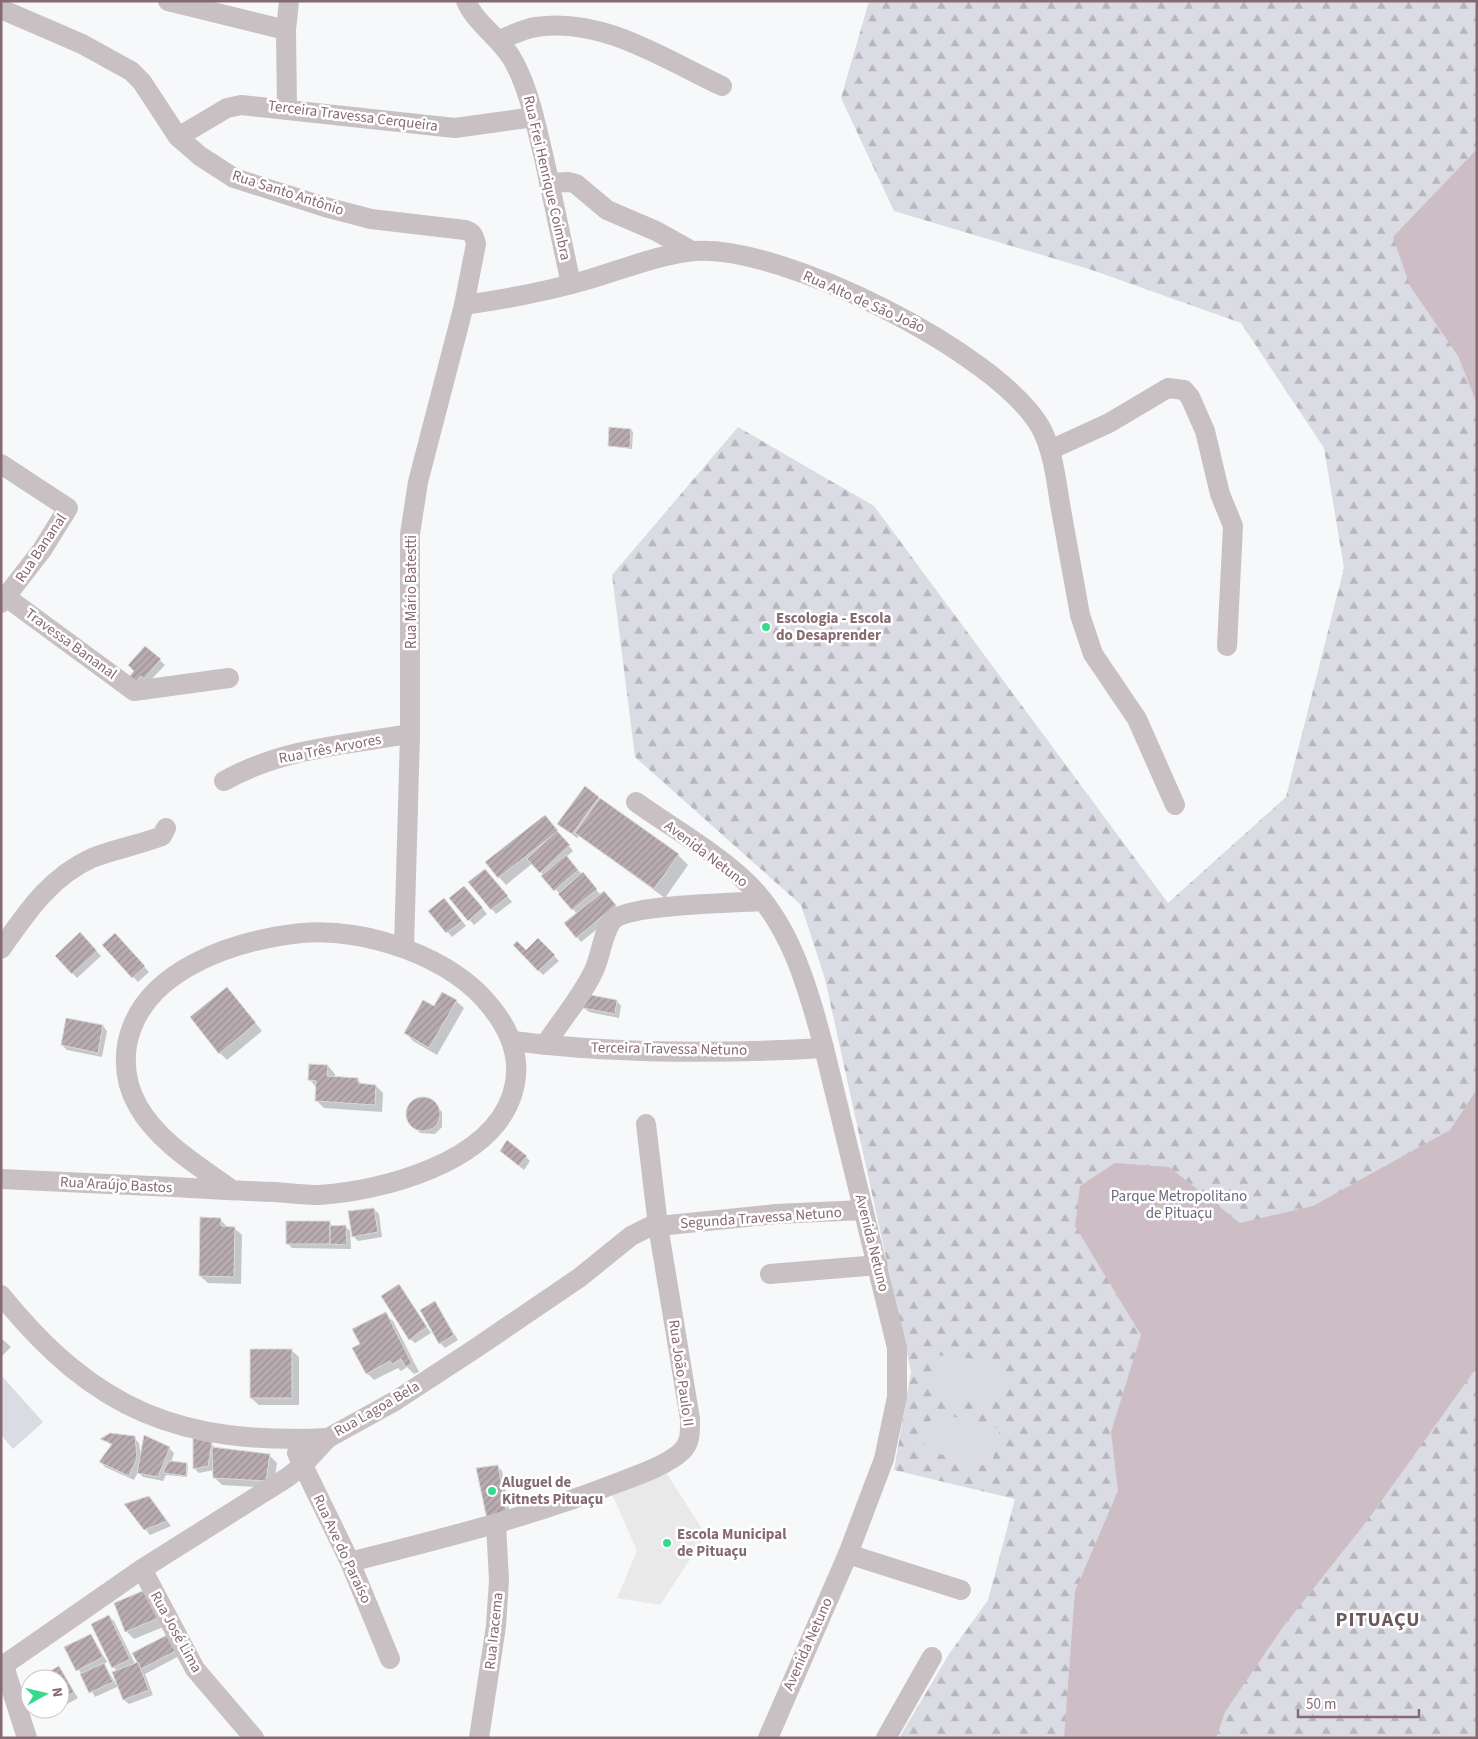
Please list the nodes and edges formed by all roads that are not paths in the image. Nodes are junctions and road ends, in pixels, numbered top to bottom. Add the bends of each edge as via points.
1 (168, 1) edge
2 (289, 1) edge
3 (466, 1) edge
4 (1, 9) edge
5 (286, 30) junction
6 (500, 40) junction
7 (722, 86) dead end
8 (287, 110) junction
9 (534, 117) junction
10 (178, 137) junction
11 (549, 183) junction
12 (476, 244) joint
13 (692, 251) junction
14 (571, 284) junction
15 (464, 305) junction
16 (1050, 450) junction
17 (1, 464) edge
18 (4, 600) edge
19 (1227, 646) dead end
20 (229, 678) dead end
21 (410, 734) junction
22 (224, 781) dead end
23 (636, 802) dead end
24 (1175, 805) dead end
25 (166, 828) dead end
26 (762, 902) junction
27 (404, 948) junction
28 (1, 949) edge
29 (513, 1041) junction
30 (545, 1045) junction
31 (824, 1048) junction
32 (646, 1124) dead end
33 (1, 1179) edge
34 (232, 1190) junction
35 (863, 1210) junction
36 (658, 1226) junction
37 (878, 1265) junction
38 (770, 1274) dead end
39 (1, 1295) edge
40 (328, 1438) junction
41 (290, 1440) junction
42 (303, 1465) junction
43 (496, 1524) junction
44 (848, 1554) junction
45 (350, 1562) junction
46 (142, 1569) junction
47 (961, 1590) dead end
48 (932, 1658) dead end
49 (390, 1660) dead end
50 (3, 1666) edge
51 (476, 1737) edge
52 (27, 1738) edge
53 (254, 1738) edge
54 (768, 1738) edge
55 (886, 1738) edge

1 - 5 street
2 - 5 street
3 - 6 street, Rua Frei Henrique Coimbra via 474,15
4 - 10 street, Rua Santo Antônio via 74,40 131,71 142,82
5 - 8 street
6 - 7 street via 536,27 589,29 616,36
6 - 9 street, Rua Frei Henrique Coimbra via 524,83
8 - 9 street, Terceira Travessa Cerqueira via 455,128
8 - 10 street, Terceira Travessa Cerqueira via 241,105 227,108
9 - 11 street, Rua Frei Henrique Coimbra
10 - 12 street, Rua Santo Antônio via 234,178 371,219 469,231
11 - 13 street via 576,184 607,210
11 - 14 street, Rua Frei Henrique Coimbra
12 - 15 street, Rua Mário Batestti
13 - 14 street, Rua Alto de São João
13 - 16 street, Rua Alto de São João via 726,251 778,264 923,328 955,348 1022,403 1042,430
14 - 15 street, Rua Alto de São João via 514,298
15 - 21 street, Rua Mário Batestti via 412,516
16 - 19 street via 1110,423 1168,388 1184,390 1205,431 1220,494 1233,526
16 - 24 street, Rua Alto de São João via 1086,635 1095,659 1136,720
17 - 18 street, Rua Bananal via 68,508 42,550
18 - 20 street, Travessa Bananal via 134,691
21 - 22 street, Rua Três Arvores via 305,751 251,767
21 - 27 street, Rua Mário Batestti
23 - 26 street, Avenida Netuno via 742,878
25 - 28 street via 162,836 93,858 64,872 39,896
26 - 30 street via 698,904 620,915 612,922 595,970
26 - 31 street, Avenida Netuno via 778,923 799,966
27 - 29 street, Rua Araújo Bastos via 467,984 490,1006
27 - 34 street, Rua Araújo Bastos via 378,940 304,933 264,941 231,948 190,966 168,978 145,1001 129,1033 125,1059 137,1106 168,1142
29 - 30 street, Terceira Travessa Netuno
29 - 34 street, Rua Araújo Bastos via 517,1080 499,1121 468,1150 440,1166 399,1182 318,1195
30 - 31 street, Terceira Travessa Netuno via 678,1050
31 - 35 street, Avenida Netuno
32 - 36 street, Rua João Paulo II
33 - 34 street, Rua Araújo Bastos
35 - 36 street, Segunda Travessa Netuno via 776,1214
35 - 37 street, Avenida Netuno
36 - 40 street, Rua Lagoa Bela via 631,1236 579,1278 476,1348 395,1401
36 - 43 street, Rua João Paulo II via 690,1419 687,1444 674,1456 638,1475
37 - 38 street
37 - 44 street, Avenida Netuno via 897,1348 897,1396 884,1459
39 - 41 street via 23,1322 82,1376 115,1399 152,1418 196,1431 247,1439
40 - 41 street
40 - 42 street, Rua Lagoa Bela
41 - 42 street, Rua Ave do Paraíso
42 - 45 street, Rua Ave do Paraíso
42 - 46 street, Rua Lagoa Bela
43 - 45 street, Rua João Paulo II
43 - 51 street, Rua Iracema via 499,1580 496,1626
44 - 47 street
44 - 54 street, Avenida Netuno
45 - 49 street, Rua Ave do Paraíso
46 - 50 street, Rua Lagoa Bela
46 - 53 street, Rua José Lima via 195,1669
48 - 55 street
50 - 52 street

